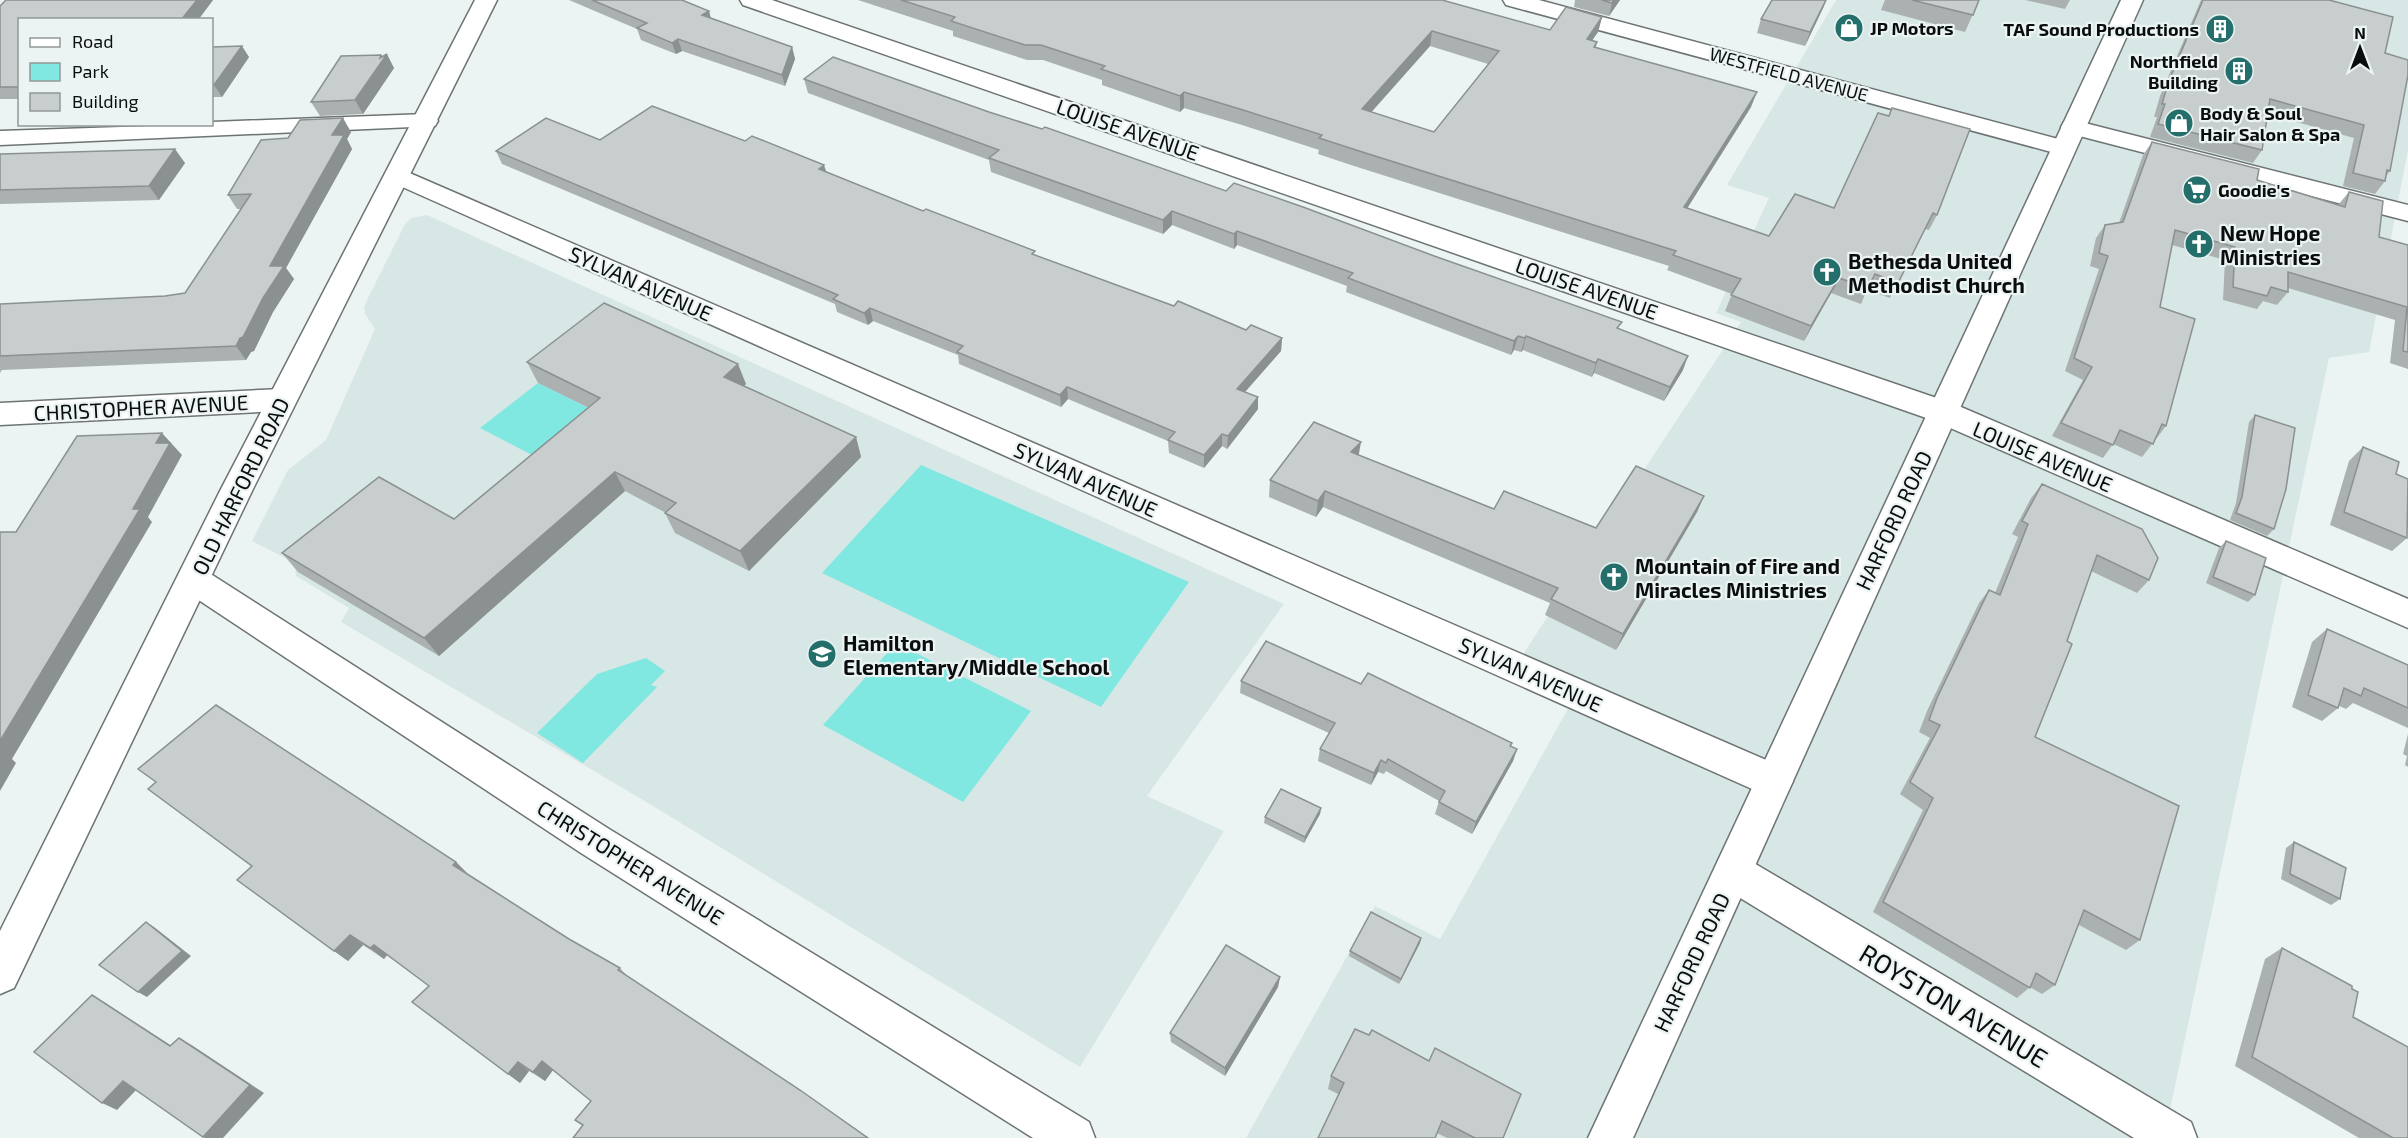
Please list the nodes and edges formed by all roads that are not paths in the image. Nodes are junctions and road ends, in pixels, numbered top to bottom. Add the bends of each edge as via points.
1 (486, 0) edge
2 (751, 0) edge
3 (1514, 0) edge
4 (2132, 0) edge
5 (426, 121) junction
6 (0, 138) edge
7 (2068, 138) junction
8 (398, 176) junction
9 (2408, 213) edge
10 (281, 400) junction
11 (1943, 412) junction
12 (0, 414) edge
13 (194, 580) junction
14 (2408, 614) edge
15 (1774, 781) junction
16 (1732, 872) junction
17 (0, 974) edge
18 (1073, 1138) edge
19 (1610, 1138) edge
20 (2175, 1138) edge

1 - 5 street, OLD HARFORD ROAD
2 - 11 street, LOUISE AVENUE
3 - 7 street, WESTFIELD AVENUE
4 - 7 street, HARFORD ROAD
5 - 6 street
5 - 8 street, OLD HARFORD ROAD
7 - 9 street, WESTFIELD AVENUE
7 - 11 street, HARFORD ROAD
8 - 10 street, OLD HARFORD ROAD
8 - 15 street, SYLVAN AVENUE
10 - 12 street, CHRISTOPHER AVENUE
10 - 13 street, OLD HARFORD ROAD
11 - 14 street, LOUISE AVENUE
11 - 15 street, HARFORD ROAD
13 - 17 street, OLD HARFORD ROAD
13 - 18 street, CHRISTOPHER AVENUE via 595,841
15 - 16 street, HARFORD ROAD
16 - 19 street, HARFORD ROAD
16 - 20 street, ROYSTON AVENUE

